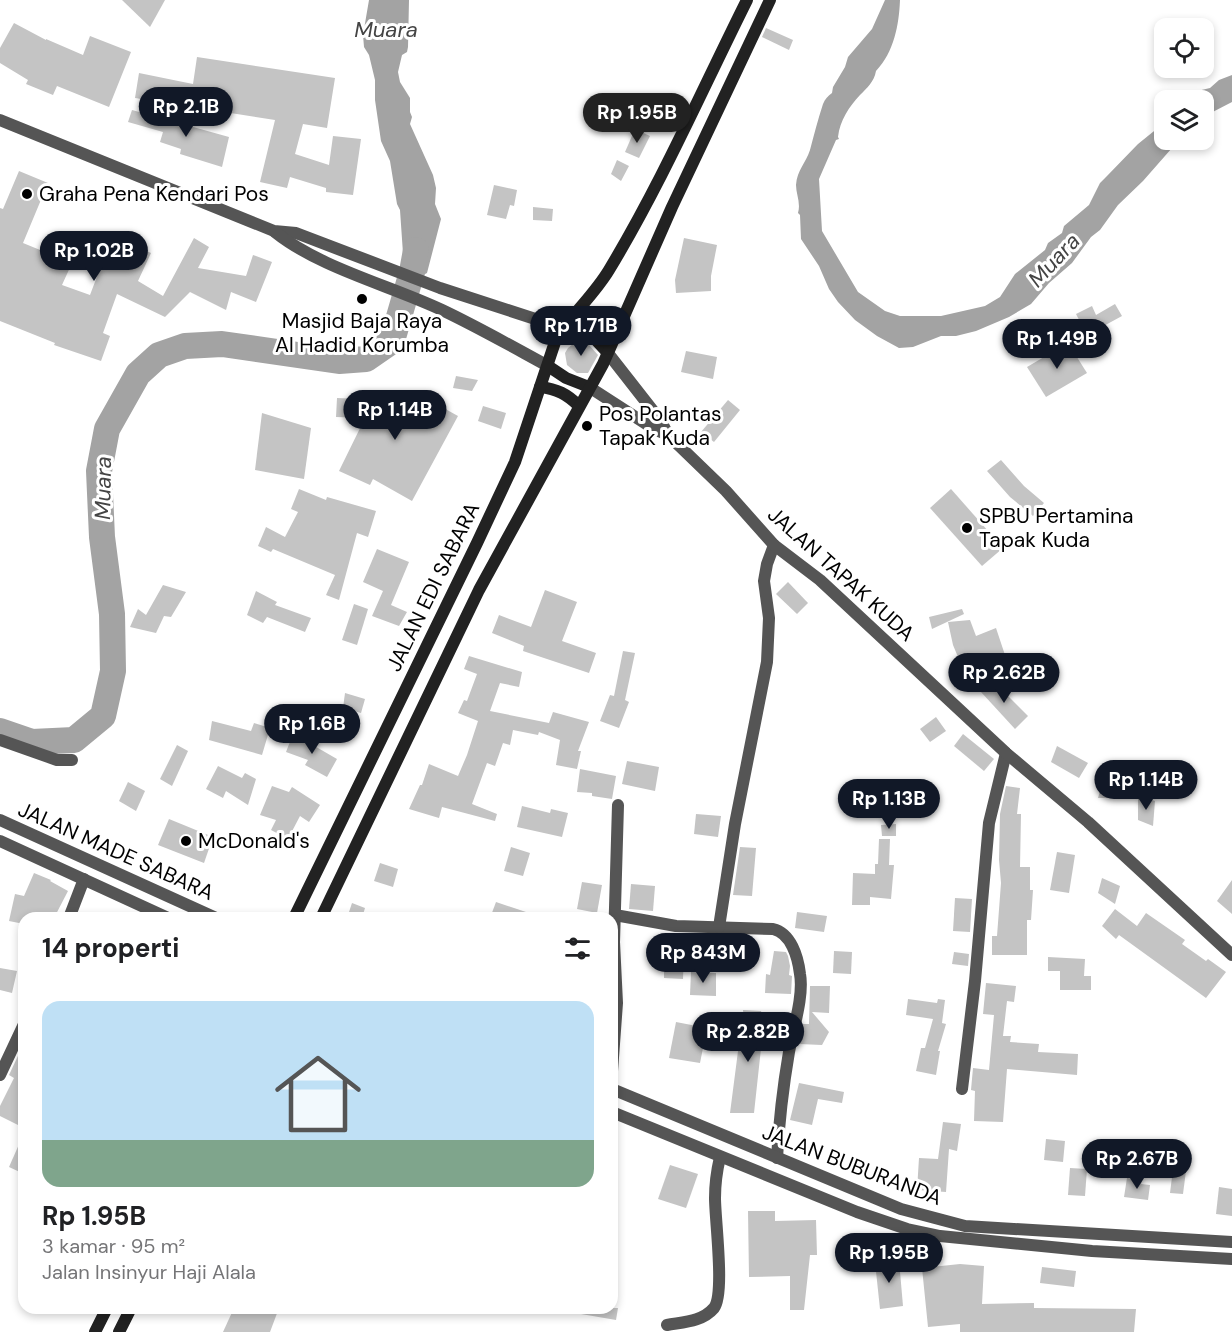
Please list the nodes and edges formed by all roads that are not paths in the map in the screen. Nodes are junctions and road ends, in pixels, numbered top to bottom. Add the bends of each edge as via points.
1 (747, 0) edge
2 (770, 0) edge
3 (0, 120) edge
4 (274, 231) junction
5 (563, 328) junction
6 (607, 352) junction
7 (548, 366) junction
8 (540, 387) junction
9 (589, 387) junction
10 (579, 406) junction
11 (668, 435) junction
12 (774, 545) junction
13 (0, 740) edge
14 (1006, 753) junction
15 (72, 760) dead end
16 (618, 805) dead end
17 (0, 820) edge
18 (0, 841) edge
19 (84, 879) junction
20 (71, 912) edge
21 (155, 912) edge
22 (203, 912) edge
23 (297, 912) edge
24 (324, 912) edge
25 (615, 912) edge
26 (618, 916) edge
27 (719, 927) junction
28 (1232, 955) edge
29 (18, 1037) edge
30 (0, 1075) edge
31 (962, 1089) dead end
32 (618, 1092) edge
33 (618, 1114) edge
34 (720, 1157) junction
35 (777, 1158) junction
36 (1232, 1242) edge
37 (1232, 1259) edge
38 (104, 1314) edge
39 (128, 1314) edge
40 (667, 1325) dead end
41 (95, 1332) edge
42 (119, 1332) edge

1 - 5 main road via 608,273
2 - 6 main road
3 - 4 street
4 - 5 street via 296,233 440,288
4 - 7 street via 290,244 398,290
5 - 6 main road via 594,338
5 - 7 main road via 551,350
6 - 9 main road
6 - 11 street, JALAN TAPAK KUDA
7 - 8 main road, JALAN EDI SABARA
7 - 9 main road
8 - 10 main road via 569,395
8 - 23 main road, JALAN EDI SABARA via 515,462
9 - 10 main road, JALAN EDI SABARA
9 - 11 street, JALAN TAPAK KUDA
10 - 24 main road, JALAN EDI SABARA via 479,590
11 - 12 street, JALAN TAPAK KUDA via 726,490
12 - 14 street, JALAN TAPAK KUDA via 829,588
12 - 27 street via 764,581 769,628 767,662
13 - 15 street via 57,760
14 - 28 street, JALAN TAPAK KUDA via 1088,822
14 - 31 street via 989,823
16 - 25 street
17 - 22 street, JALAN MADE SABARA
18 - 19 street, JALAN MADE SABARA
19 - 20 street
19 - 21 street, JALAN MADE SABARA
26 - 27 street via 676,926
27 - 35 street via 782,931 790,942 800,974 781,1100
29 - 30 street
32 - 35 street, JALAN BUBURANDA
33 - 34 street, JALAN BUBURANDA
34 - 37 street, JALAN BUBURANDA via 857,1212 940,1236 1092,1251
34 - 40 street via 715,1197 717,1301 700,1318
35 - 36 street, JALAN BUBURANDA via 901,1209 965,1226
38 - 41 main road
39 - 42 main road

